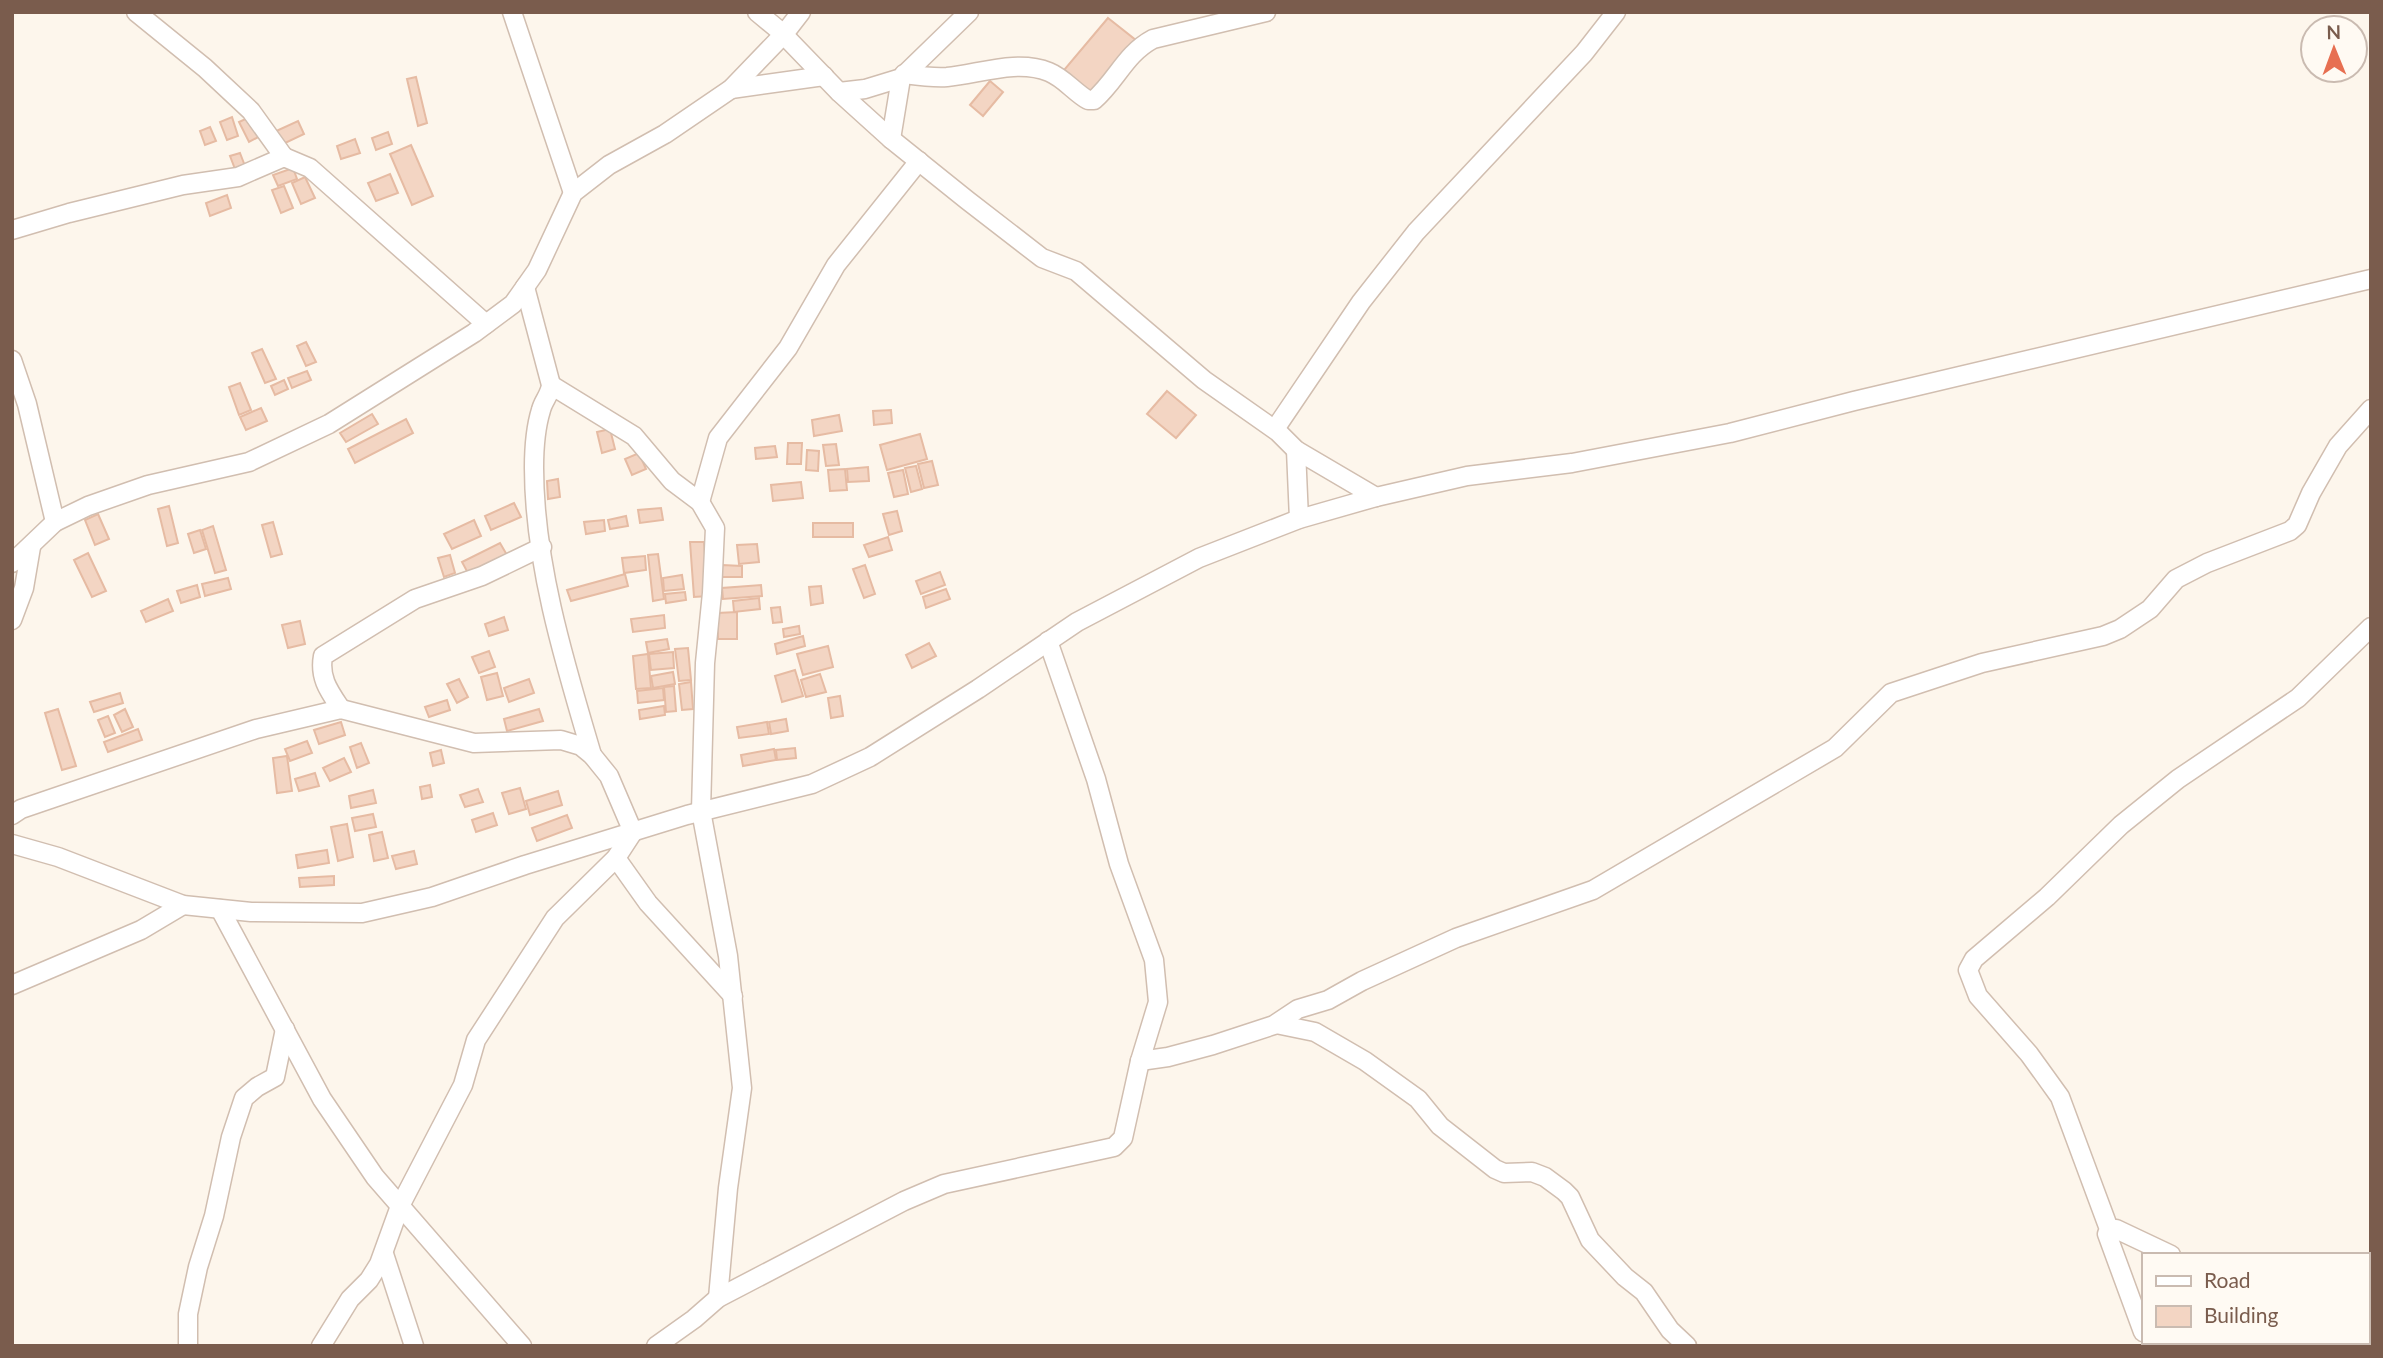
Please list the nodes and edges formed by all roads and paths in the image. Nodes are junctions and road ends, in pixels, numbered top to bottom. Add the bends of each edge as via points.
1 (136, 12) edge
2 (512, 12) edge
3 (757, 12) edge
4 (801, 12) edge
5 (970, 12) edge
6 (1266, 12) edge
7 (1616, 12) edge
8 (784, 34) junction
9 (824, 76) junction
10 (903, 76) junction
11 (731, 89) junction
12 (839, 92) junction
13 (891, 139) junction
14 (285, 157) junction
15 (919, 161) junction
16 (573, 193) junction
17 (12, 230) edge
18 (2371, 279) edge
19 (525, 287) junction
20 (486, 324) junction
21 (12, 360) edge
22 (551, 386) junction
23 (2371, 409) edge
24 (1275, 429) junction
25 (1296, 450) junction
26 (1376, 497) junction
27 (700, 502) junction
28 (1298, 519) junction
29 (55, 522) junction
30 (31, 547) junction
31 (541, 547) junction
32 (12, 563) edge
33 (12, 620) edge
34 (2371, 627) edge
35 (1048, 641) junction
36 (341, 709) junction
37 (592, 755) junction
38 (701, 811) junction
39 (12, 815) edge
40 (633, 831) junction
41 (12, 844) edge
42 (616, 858) junction
43 (183, 905) junction
44 (220, 909) junction
45 (12, 985) edge
46 (733, 996) junction
47 (1276, 1024) junction
48 (285, 1029) junction
49 (1140, 1061) junction
50 (400, 1206) junction
51 (2109, 1229) junction
52 (2167, 1253) edge
53 (384, 1254) junction
54 (718, 1298) junction
55 (2142, 1329) edge
56 (188, 1346) edge
57 (321, 1346) edge
58 (414, 1346) edge
59 (522, 1346) edge
60 (656, 1346) edge
61 (1687, 1346) edge

1 - 14 street via 251,111
2 - 16 street
3 - 8 street
4 - 8 street
5 - 10 street
6 - 10 street via 1153,39 1139,47 1094,100 1037,69
7 - 24 street via 1584,53 1416,232 1361,302
8 - 9 street
8 - 11 street
9 - 11 street
9 - 12 street
10 - 12 street
10 - 13 street
11 - 16 street via 609,165
12 - 13 street
13 - 15 street
14 - 17 street via 238,177 183,185
14 - 20 street via 310,168
15 - 24 street via 1042,258 1076,271 1204,380
15 - 27 street via 836,265 788,348 718,438
16 - 19 street
18 - 26 street via 1730,433 1572,463 1467,476
19 - 20 street via 513,304
19 - 22 street
20 - 29 street via 330,424 248,462 148,485
21 - 29 street
22 - 27 street via 634,436 673,481
22 - 31 street via 541,408 534,466
23 - 47 street via 2338,446 2297,525 2176,579 2150,609 2120,629 1982,663 1891,693 1835,748 1593,890 1456,938 1328,1000 1298,1009
24 - 25 street
25 - 26 street
25 - 28 street
26 - 28 street
27 - 38 street via 715,528
28 - 35 street via 1199,558
29 - 30 street
30 - 32 street
30 - 33 street via 24,588
31 - 36 street via 482,576 415,598 323,656 324,683
31 - 37 street via 563,657
34 - 51 street via 2298,698 2178,779 2121,825 1974,959 1968,970 1978,996 2060,1097
35 - 38 street via 870,757 812,784
35 - 49 street via 1154,960 1157,1002
36 - 37 street via 474,743 561,740
36 - 39 street via 256,729
37 - 40 street via 609,776
38 - 40 street
38 - 46 street
40 - 42 street
40 - 44 street via 432,897 362,913
41 - 43 street
42 - 46 street via 648,903
42 - 50 street via 555,918 476,1040 463,1085
43 - 44 street
43 - 45 street via 141,930
44 - 48 street
46 - 54 street via 742,1088
47 - 49 street via 1213,1045
47 - 61 street via 1315,1032 1365,1060 1418,1099 1440,1126 1495,1169 1532,1172 1564,1191 1590,1240 1644,1292
48 - 50 street via 322,1099 374,1177
48 - 56 street via 275,1077 244,1098 231,1137 188,1314
49 - 54 street via 1123,1139 1114,1147 944,1184 904,1200
50 - 53 street
50 - 59 street
51 - 52 street
51 - 55 street
53 - 57 street
53 - 58 street
54 - 60 street

